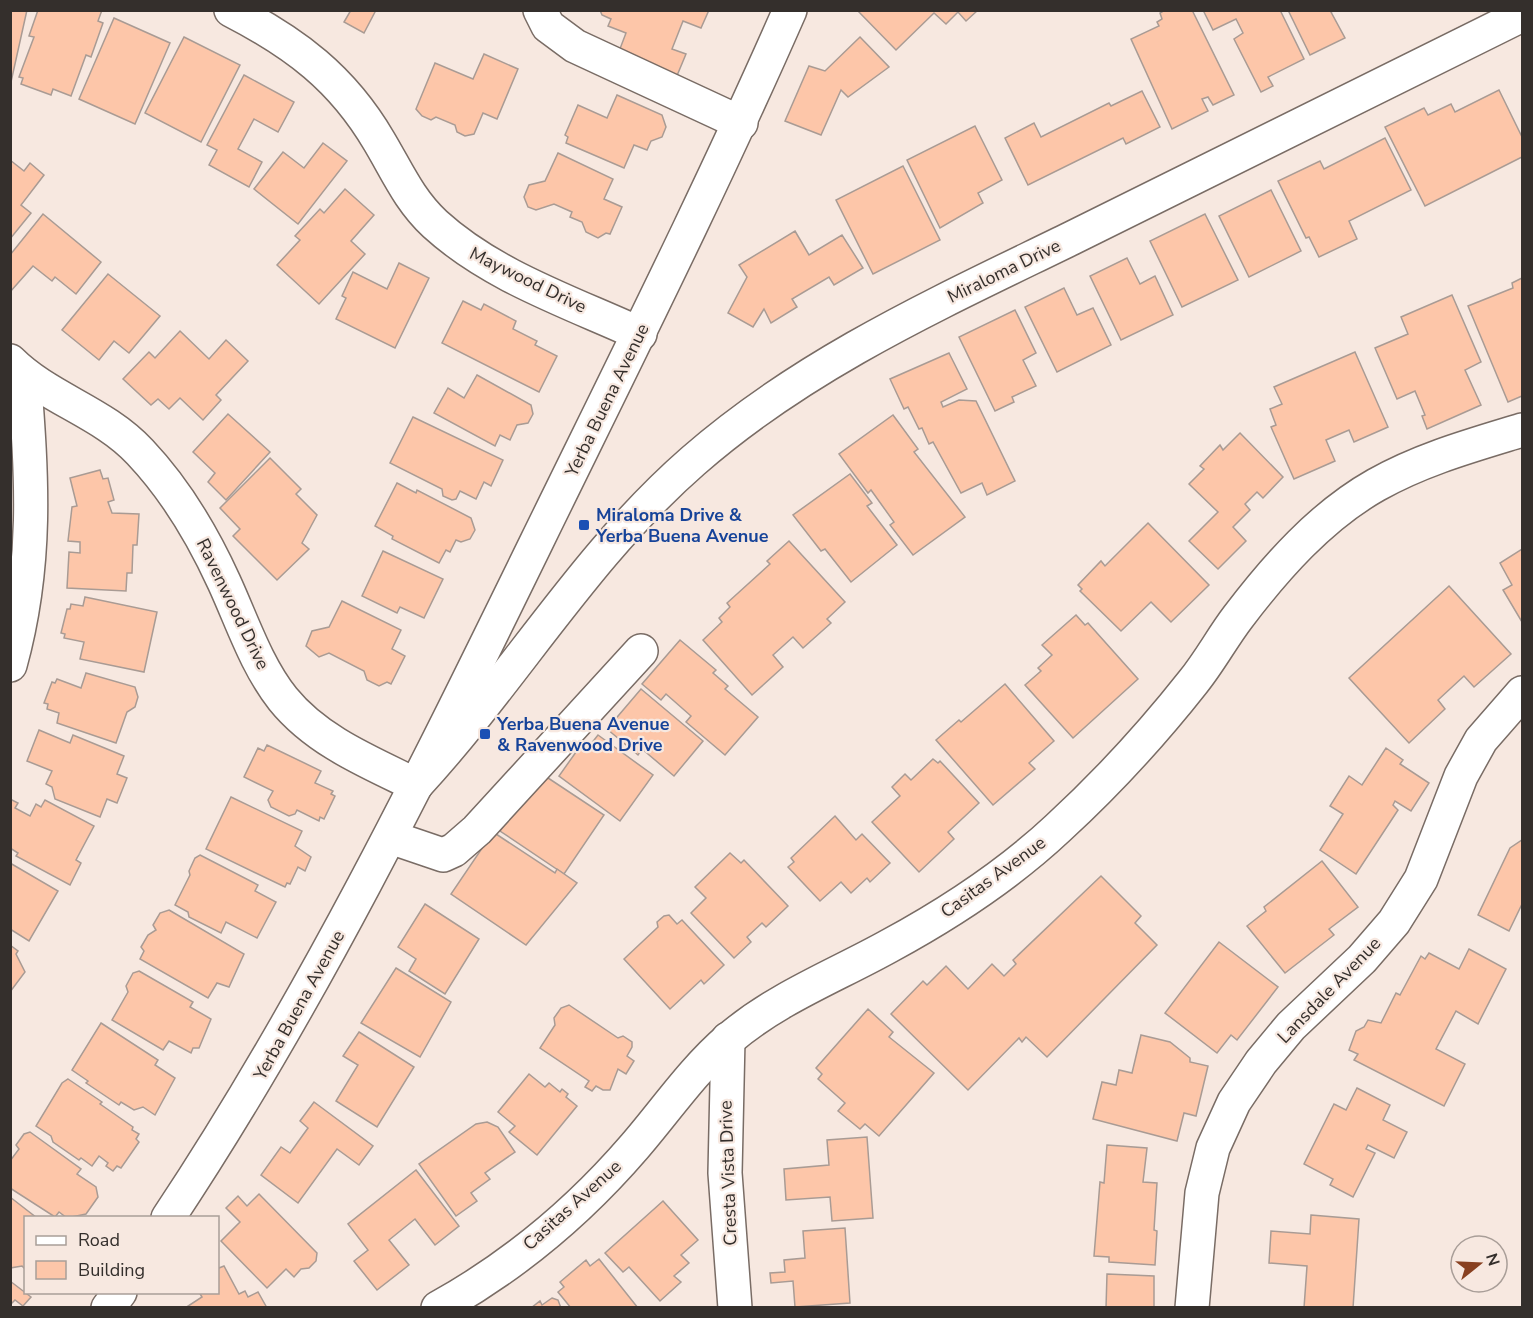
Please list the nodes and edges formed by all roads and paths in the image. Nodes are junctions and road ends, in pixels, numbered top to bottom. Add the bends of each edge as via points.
1 (231, 10) edge
2 (540, 10) edge
3 (789, 10) edge
4 (1522, 15) edge
5 (741, 123) junction
6 (639, 334) junction
7 (15, 370) edge
8 (1522, 429) edge
9 (529, 557) junction
10 (573, 586) junction
11 (551, 618) joint
12 (641, 651) dead end
13 (10, 665) edge
14 (1522, 693) edge
15 (416, 785) junction
16 (390, 837) junction
17 (728, 1039) junction
18 (169, 1216) edge
19 (119, 1294) edge
20 (108, 1308) edge
21 (438, 1308) edge
22 (735, 1308) edge
23 (1192, 1308) edge

1 - 6 street, Maywood Drive via 276,34 319,66 354,102 402,186 433,222 467,251
2 - 5 street via 548,26 575,46
3 - 5 street, Yerba Buena Avenue
4 - 10 street, Miraloma Drive via 923,311 803,378 744,419 644,505
5 - 6 street, Yerba Buena Avenue
6 - 9 street, Yerba Buena Avenue
7 - 13 street via 33,486 31,555 22,623
7 - 15 street, Ravenwood Drive via 107,423 140,451 169,487 223,579 259,663 283,700 315,731
8 - 17 street, Casitas Avenue via 1430,459 1375,486 1324,521 1280,566 1152,733 1056,831 949,910 766,1011
9 - 10 street
9 - 15 street, Yerba Buena Avenue
10 - 11 street, Miraloma Drive
11 - 15 street, Yerba Buena Avenue via 481,712
12 - 16 street via 477,830 454,850 443,855
14 - 23 street, Lansdale Avenue via 1480,740 1461,776 1421,879 1394,922 1362,959 1292,1026 1234,1102 1213,1148 1202,1193
15 - 16 street, Yerba Buena Avenue
16 - 18 street, Yerba Buena Avenue via 253,1087
17 - 21 street, Casitas Avenue via 602,1182 550,1230
17 - 22 street, Cresta Vista Drive via 725,1173
19 - 20 street

